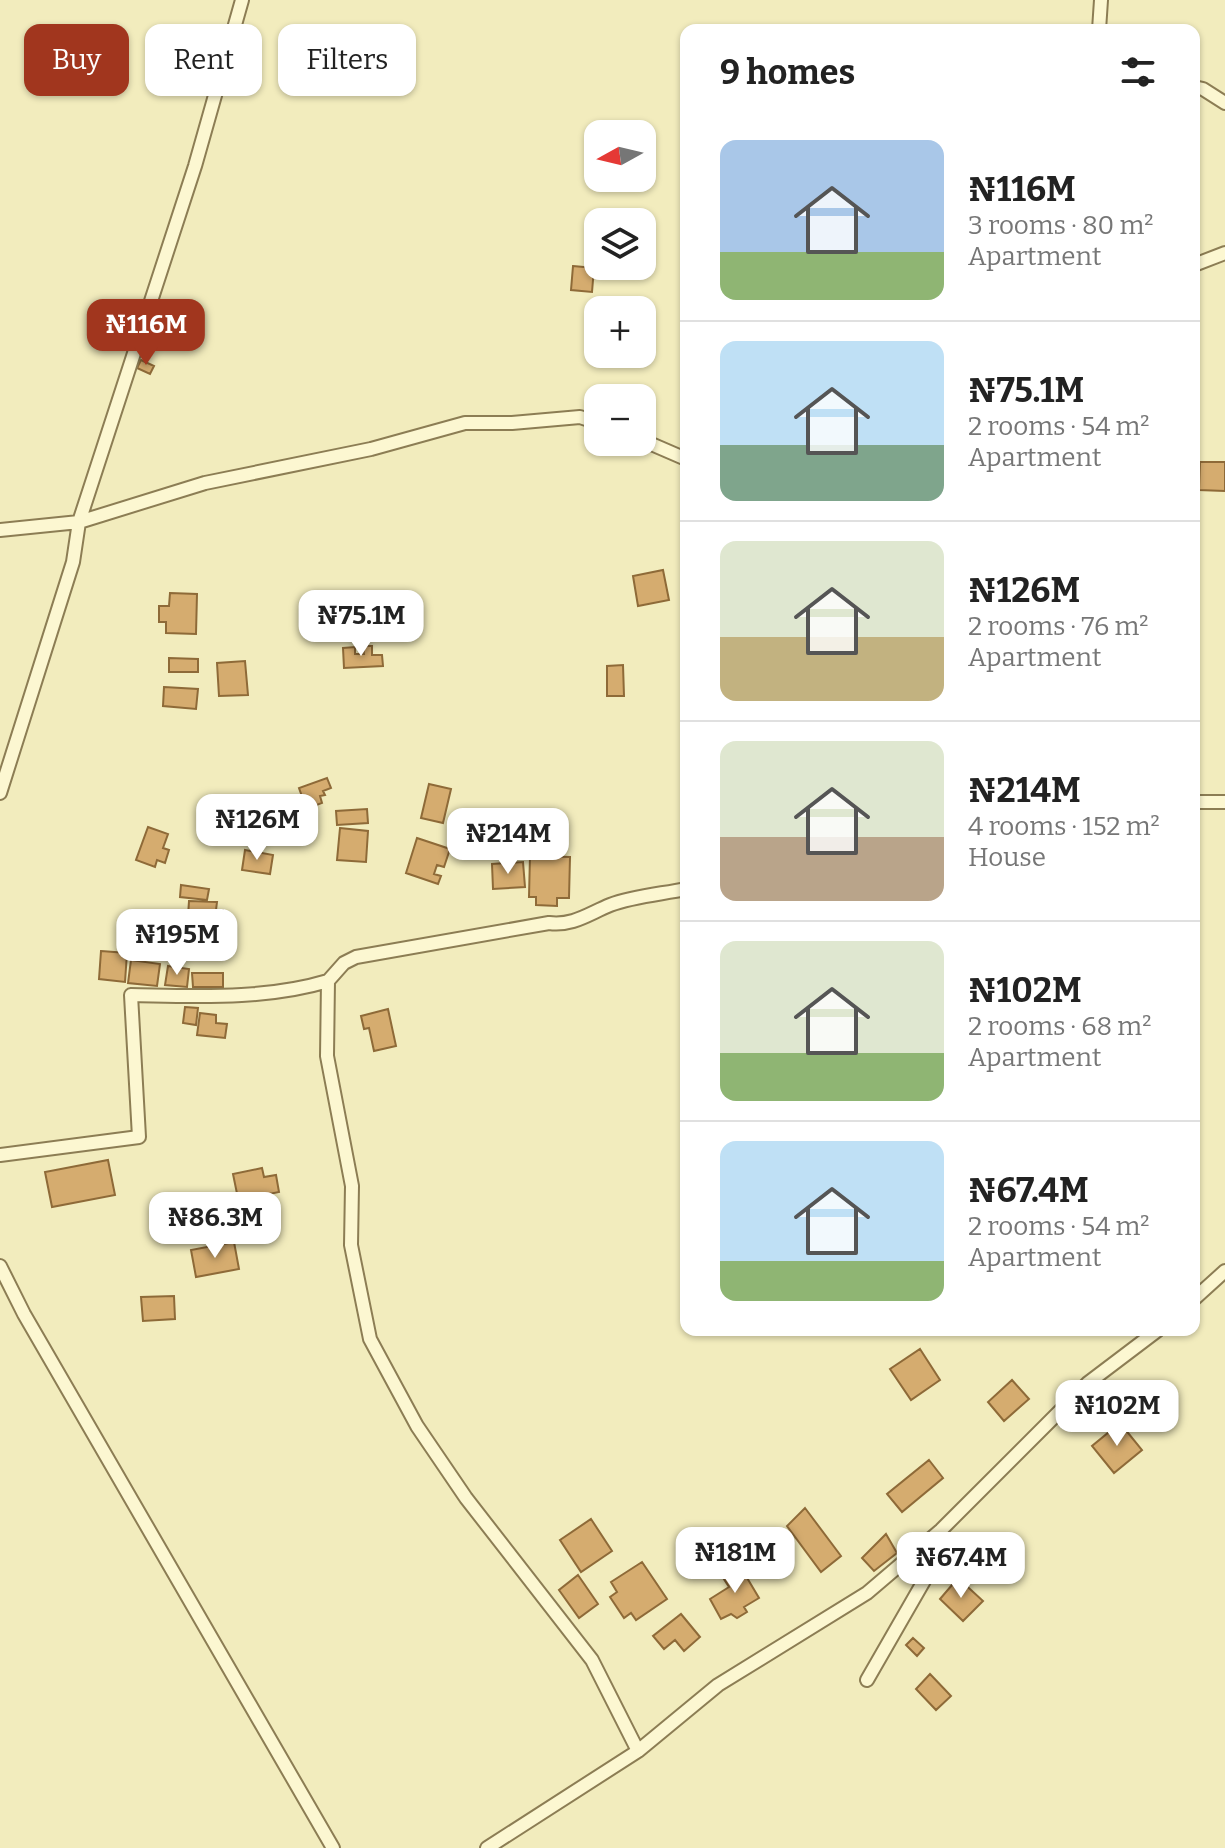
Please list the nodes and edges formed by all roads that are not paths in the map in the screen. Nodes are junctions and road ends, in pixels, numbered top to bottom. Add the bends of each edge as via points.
1 (242, 0) edge
2 (1101, 0) edge
3 (1099, 24) edge
4 (1200, 88) edge
5 (1225, 103) edge
6 (1225, 253) edge
7 (1200, 263) edge
8 (584, 418) edge
9 (656, 446) edge
10 (680, 456) edge
11 (79, 522) junction
12 (0, 530) edge
13 (0, 793) edge
14 (1200, 802) edge
15 (1225, 802) edge
16 (680, 890) edge
17 (328, 981) junction
18 (0, 1155) edge
19 (0, 1266) edge
20 (1225, 1271) edge
21 (1200, 1294) edge
22 (1150, 1336) edge
23 (941, 1530) junction
24 (867, 1680) dead end
25 (638, 1751) junction
26 (333, 1848) edge
27 (487, 1848) edge

1 - 11 street via 195,166
2 - 3 street
4 - 5 street
6 - 7 street
8 - 11 street via 465,423 371,449 205,483
9 - 10 street
11 - 12 street
11 - 13 street via 73,562
14 - 15 street
16 - 17 street via 611,905 562,925 356,957
17 - 18 street via 264,992 131,995 139,1137
17 - 25 street via 327,1056 352,1186 351,1245 370,1339 417,1426 466,1498 592,1660
19 - 26 street
20 - 21 street
22 - 23 street via 1088,1383
23 - 24 street via 944,1546
23 - 25 street via 867,1593 718,1685
25 - 27 street

